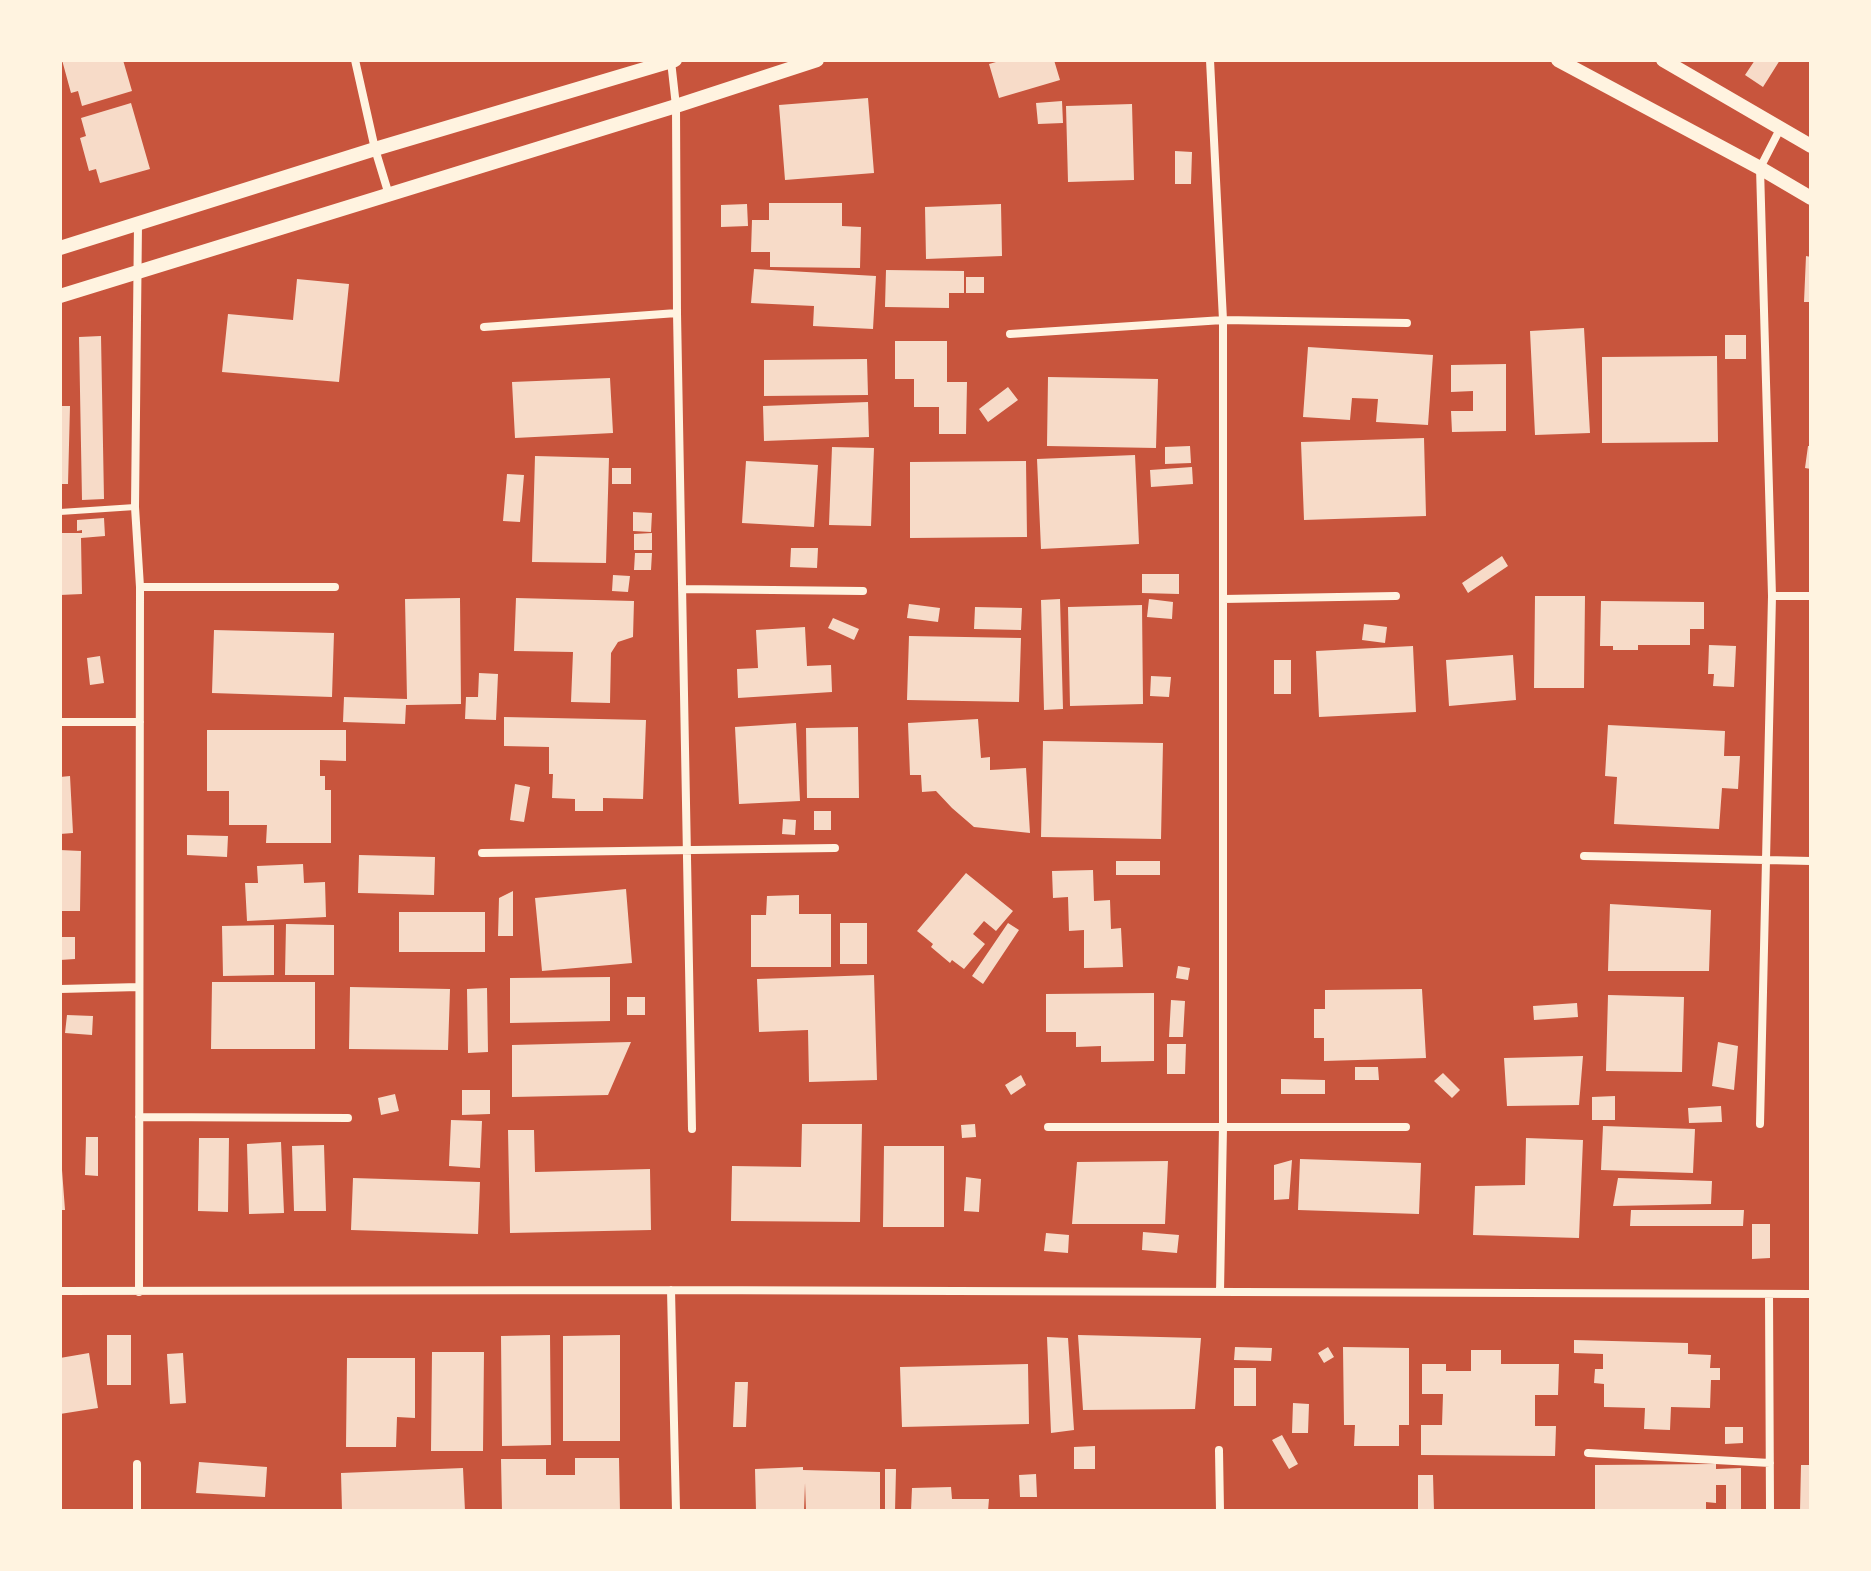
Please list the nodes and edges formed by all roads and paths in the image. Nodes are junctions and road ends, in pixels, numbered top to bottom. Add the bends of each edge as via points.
1 (355, 60) edge
2 (817, 60) edge
3 (1210, 60) edge
4 (1558, 60) edge
5 (1663, 60) edge
6 (673, 61) edge
7 (676, 106) junction
8 (1780, 129) junction
9 (1811, 146) edge
10 (375, 149) junction
11 (1760, 168) junction
12 (389, 195) junction
13 (1811, 198) edge
14 (138, 224) junction
15 (60, 248) edge
16 (137, 273) junction
17 (60, 296) edge
18 (677, 313) junction
19 (1223, 320) junction
20 (1407, 323) dead end
21 (484, 327) dead end
22 (1010, 334) dead end
23 (135, 507) junction
24 (60, 512) edge
25 (140, 587) junction
26 (335, 587) dead end
27 (682, 589) junction
28 (863, 591) dead end
29 (1396, 596) dead end
30 (1772, 596) junction
31 (1811, 596) edge
32 (1223, 599) junction
33 (60, 722) edge
34 (140, 722) junction
35 (835, 848) dead end
36 (687, 851) junction
37 (482, 853) dead end
38 (1584, 856) dead end
39 (1766, 859) junction
40 (1811, 861) edge
41 (139, 987) junction
42 (60, 989) edge
43 (139, 1117) junction
44 (348, 1118) dead end
45 (1760, 1124) dead end
46 (1048, 1127) dead end
47 (1223, 1127) junction
48 (1406, 1127) dead end
49 (692, 1129) dead end
50 (671, 1290) junction
51 (60, 1291) edge
52 (139, 1292) junction
53 (1220, 1292) junction
54 (1769, 1294) junction
55 (1811, 1294) edge
56 (1219, 1450) dead end
57 (1588, 1453) dead end
58 (1770, 1463) junction
59 (137, 1464) dead end
60 (137, 1511) edge
61 (676, 1511) edge
62 (1220, 1511) edge
63 (1770, 1511) edge

1 - 10 street
2 - 7 street
3 - 19 street
4 - 11 street
5 - 8 street
6 - 7 street
6 - 10 street
7 - 12 street
7 - 18 street
8 - 9 street
8 - 11 street
10 - 12 street
10 - 14 street
11 - 13 street
11 - 30 street
12 - 16 street
14 - 15 street
14 - 16 street
16 - 17 street
16 - 23 street
18 - 21 street
18 - 27 street
19 - 20 street
19 - 22 street
19 - 32 street
23 - 24 lane
23 - 25 street
25 - 26 street
25 - 34 street
27 - 28 street
27 - 36 street
29 - 32 street
30 - 31 street
30 - 39 street
32 - 47 street
33 - 34 street
34 - 41 street
35 - 36 street
36 - 37 street
36 - 49 street
38 - 39 street
39 - 40 street
39 - 45 street
41 - 42 street
41 - 43 street
43 - 44 street
43 - 52 street
46 - 47 street
47 - 48 street
47 - 53 street
50 - 52 street
50 - 53 street
50 - 61 street
51 - 52 street
53 - 54 street
54 - 55 street
54 - 58 street
56 - 62 street
57 - 58 street
58 - 63 street
59 - 60 street

